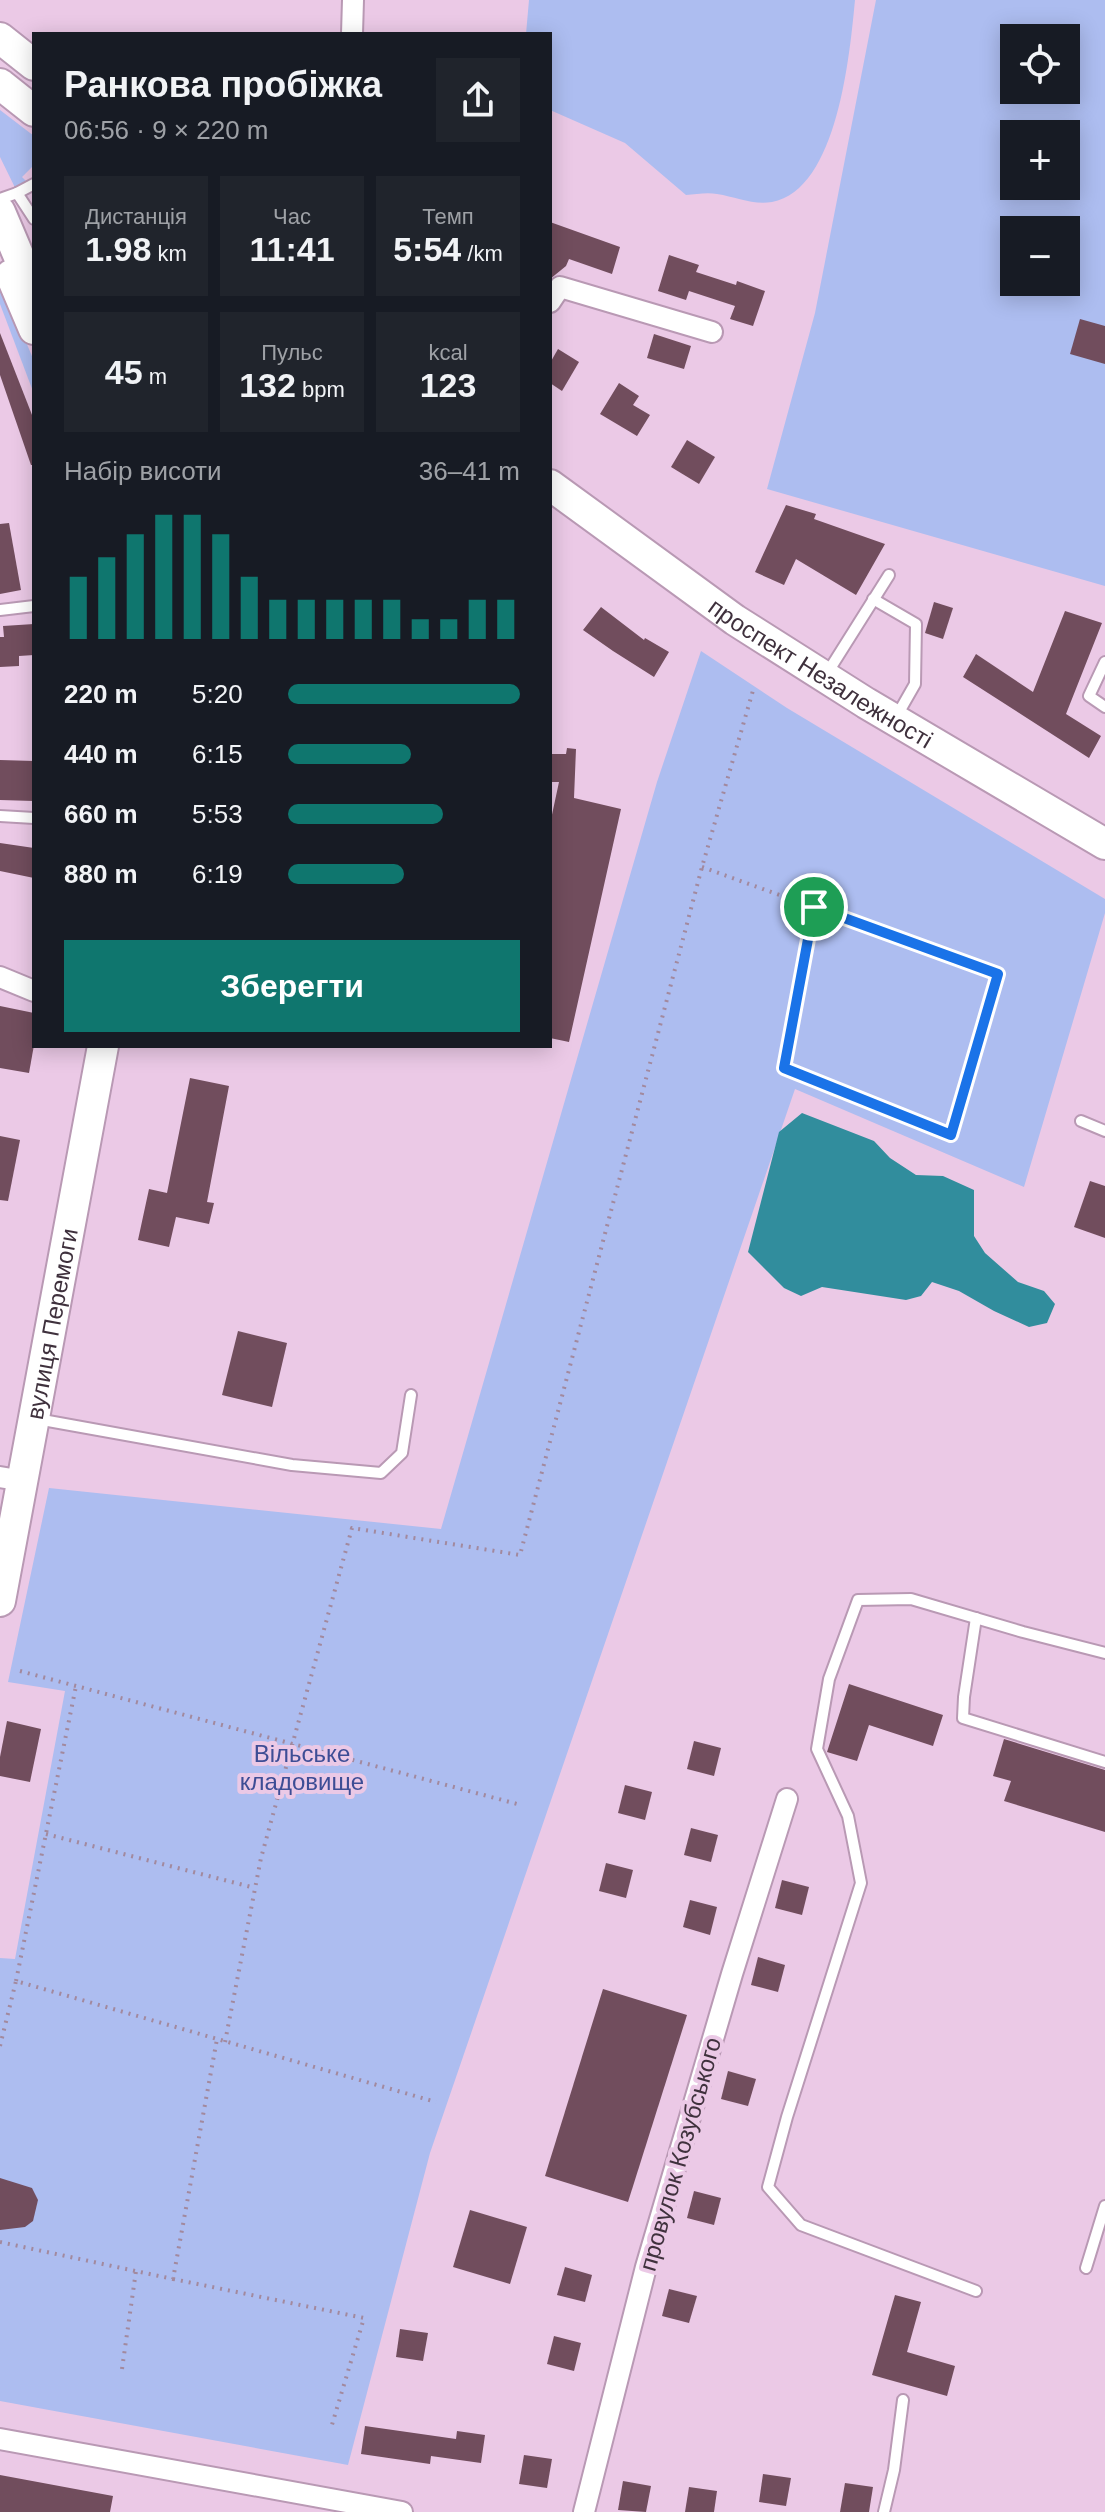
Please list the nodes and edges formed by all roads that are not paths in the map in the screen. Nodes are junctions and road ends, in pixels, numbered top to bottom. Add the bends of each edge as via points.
1 (353, 0) edge
2 (352, 32) edge
3 (0, 38) edge
4 (32, 63) edge
5 (0, 84) edge
6 (32, 109) edge
7 (32, 185) edge
8 (0, 199) edge
9 (9, 202) edge
10 (32, 218) edge
11 (0, 251) edge
12 (32, 285) edge
13 (552, 299) edge
14 (32, 324) edge
15 (712, 332) dead end
16 (552, 486) edge
17 (889, 575) dead end
18 (873, 599) junction
19 (32, 606) edge
20 (0, 610) edge
21 (1105, 662) edge
22 (825, 677) junction
23 (1105, 707) edge
24 (895, 720) junction
25 (0, 816) edge
26 (32, 818) edge
27 (1103, 839) edge
28 (0, 977) edge
29 (32, 990) edge
30 (88, 1048) edge
31 (103, 1048) edge
32 (1081, 1121) dead end
33 (1105, 1131) edge
34 (411, 1395) dead end
35 (35, 1418) junction
36 (11, 1479) edge
37 (0, 1532) edge
38 (0, 1601) edge
39 (976, 1618) junction
40 (1105, 1653) edge
41 (1105, 1762) edge
42 (787, 1799) dead end
43 (1105, 2206) edge
44 (1086, 2268) dead end
45 (976, 2291) dead end
46 (903, 2400) dead end
47 (0, 2439) edge
48 (402, 2512) edge
49 (584, 2512) edge
50 (884, 2512) edge

1 - 2 street
3 - 4 main road
5 - 6 main road
7 - 9 lane
8 - 9 lane
9 - 10 lane
9 - 12 main road
11 - 14 main road
13 - 15 street via 560,287
16 - 22 main road, проспект Незалежності via 735,620
17 - 18 lane
18 - 22 lane
18 - 24 lane via 916,624 915,684
19 - 20 lane
21 - 23 lane via 1089,696
22 - 24 main road, проспект Незалежності
24 - 27 main road, проспект Незалежності
25 - 26 lane
28 - 29 street
30 - 36 main road, вулиця Перемоги
31 - 35 main road, вулиця Перемоги
32 - 33 lane
34 - 35 lane via 402,1453 381,1473 292,1465
35 - 36 main road, вулиця Перемоги
36 - 37 main road, вулиця Перемоги
36 - 38 main road, вулиця Перемоги
39 - 40 lane
39 - 41 lane via 963,1718
39 - 45 lane via 911,1599 858,1600 833,1666 817,1749 848,1816 861,1883 768,2187 801,2225
42 - 49 street, провулок Козубського via 646,2267
43 - 44 lane
46 - 50 lane
47 - 48 street

